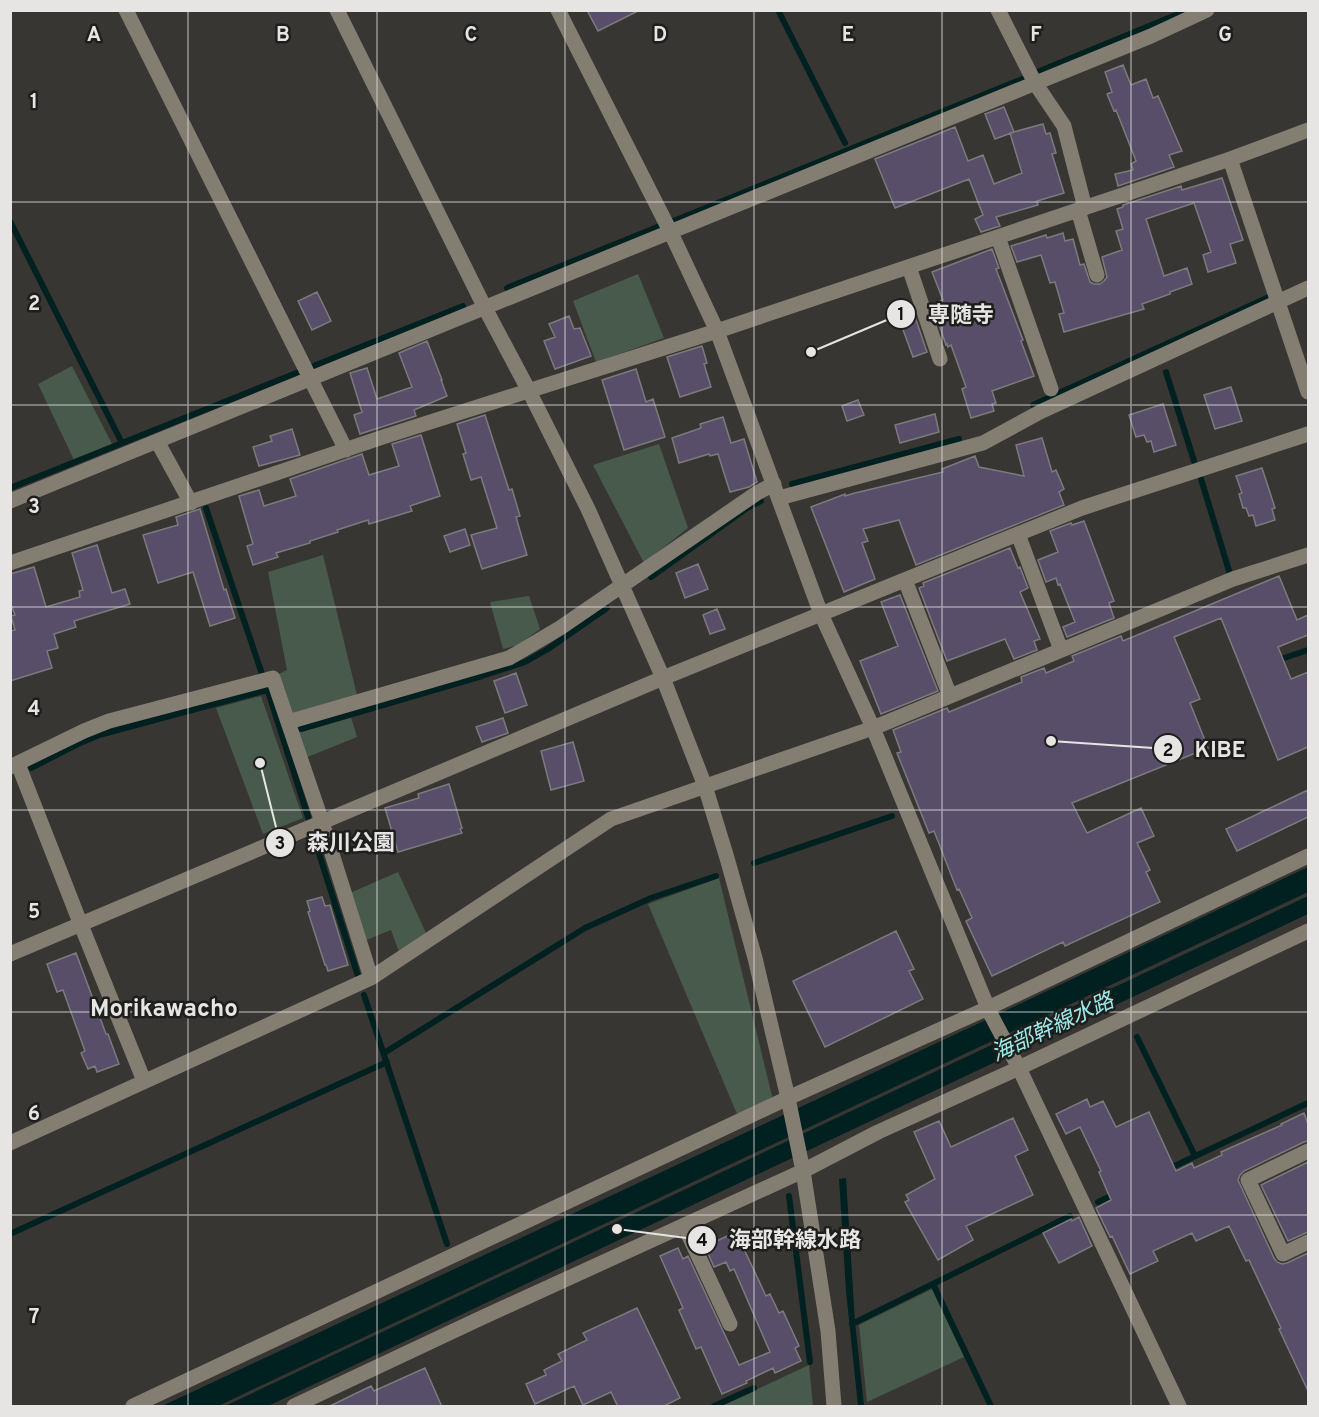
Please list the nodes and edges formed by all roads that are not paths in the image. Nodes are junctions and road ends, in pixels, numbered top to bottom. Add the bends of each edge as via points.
1 (126, 10) edge
2 (337, 10) edge
3 (558, 10) edge
4 (998, 10) edge
5 (1207, 10) edge
6 (1035, 83) junction
7 (1308, 130) edge
8 (1230, 159) junction
9 (1081, 209) junction
10 (671, 232) junction
11 (998, 237) junction
12 (909, 267) junction
13 (1096, 275) dead end
14 (1308, 288) edge
15 (1278, 302) junction
16 (485, 308) junction
17 (717, 331) junction
18 (940, 359) dead end
19 (310, 379) junction
20 (1051, 389) dead end
21 (529, 391) junction
22 (1308, 392) edge
23 (1308, 434) edge
24 (157, 441) junction
25 (346, 450) junction
26 (777, 491) junction
27 (10, 501) edge
28 (191, 503) junction
29 (1018, 534) junction
30 (1308, 555) edge
31 (10, 563) edge
32 (905, 580) junction
33 (623, 585) junction
34 (821, 614) junction
35 (1061, 650) junction
36 (663, 678) junction
37 (951, 696) junction
38 (288, 722) junction
39 (873, 728) junction
40 (14, 765) edge
41 (705, 786) junction
42 (322, 822) junction
43 (1308, 856) edge
44 (81, 925) junction
45 (1308, 931) edge
46 (10, 954) edge
47 (371, 978) junction
48 (989, 1010) junction
49 (1017, 1064) junction
50 (144, 1081) junction
51 (788, 1098) junction
52 (10, 1143) edge
53 (1308, 1151) edge
54 (802, 1166) junction
55 (684, 1225) junction
56 (1308, 1242) edge
57 (730, 1324) dead end
58 (133, 1407) edge
59 (294, 1407) edge
60 (834, 1407) edge
61 (1179, 1407) edge

1 - 19 street
2 - 16 street
3 - 10 street
4 - 6 street
5 - 6 street
6 - 9 street via 1064,126
6 - 10 street
7 - 8 street
8 - 9 street
8 - 15 street
9 - 11 street
9 - 13 street
10 - 16 street
10 - 17 street
11 - 12 street
11 - 20 street
12 - 17 street
12 - 18 street
14 - 15 street
15 - 22 street
15 - 26 street via 1040,412 983,443
16 - 19 street
16 - 21 street
17 - 21 street
17 - 26 street
19 - 24 street
19 - 25 street
21 - 25 street
21 - 33 street
23 - 29 street via 1082,508
24 - 27 street
24 - 28 street
25 - 28 street
26 - 33 street via 757,493
26 - 34 street
28 - 31 street
29 - 32 street
29 - 35 street
30 - 35 street via 1233,579
32 - 34 street
32 - 37 street
33 - 36 street
33 - 38 street via 508,658
34 - 36 street
34 - 39 street
35 - 37 street
36 - 41 street
36 - 42 street
37 - 39 street
38 - 40 street via 273,678 109,721
38 - 42 street
39 - 41 street
39 - 48 street
40 - 44 street
41 - 47 street via 610,819
41 - 51 street via 755,958
42 - 44 street
42 - 47 street
43 - 48 street
44 - 46 street
44 - 50 street
45 - 49 street
47 - 50 street
48 - 49 street
48 - 51 street
49 - 54 street
49 - 61 street
50 - 52 street
51 - 54 street
51 - 58 street
53 - 56 street via 1248,1180 1283,1254
54 - 55 street
54 - 60 street via 828,1331
55 - 57 street
55 - 59 street

